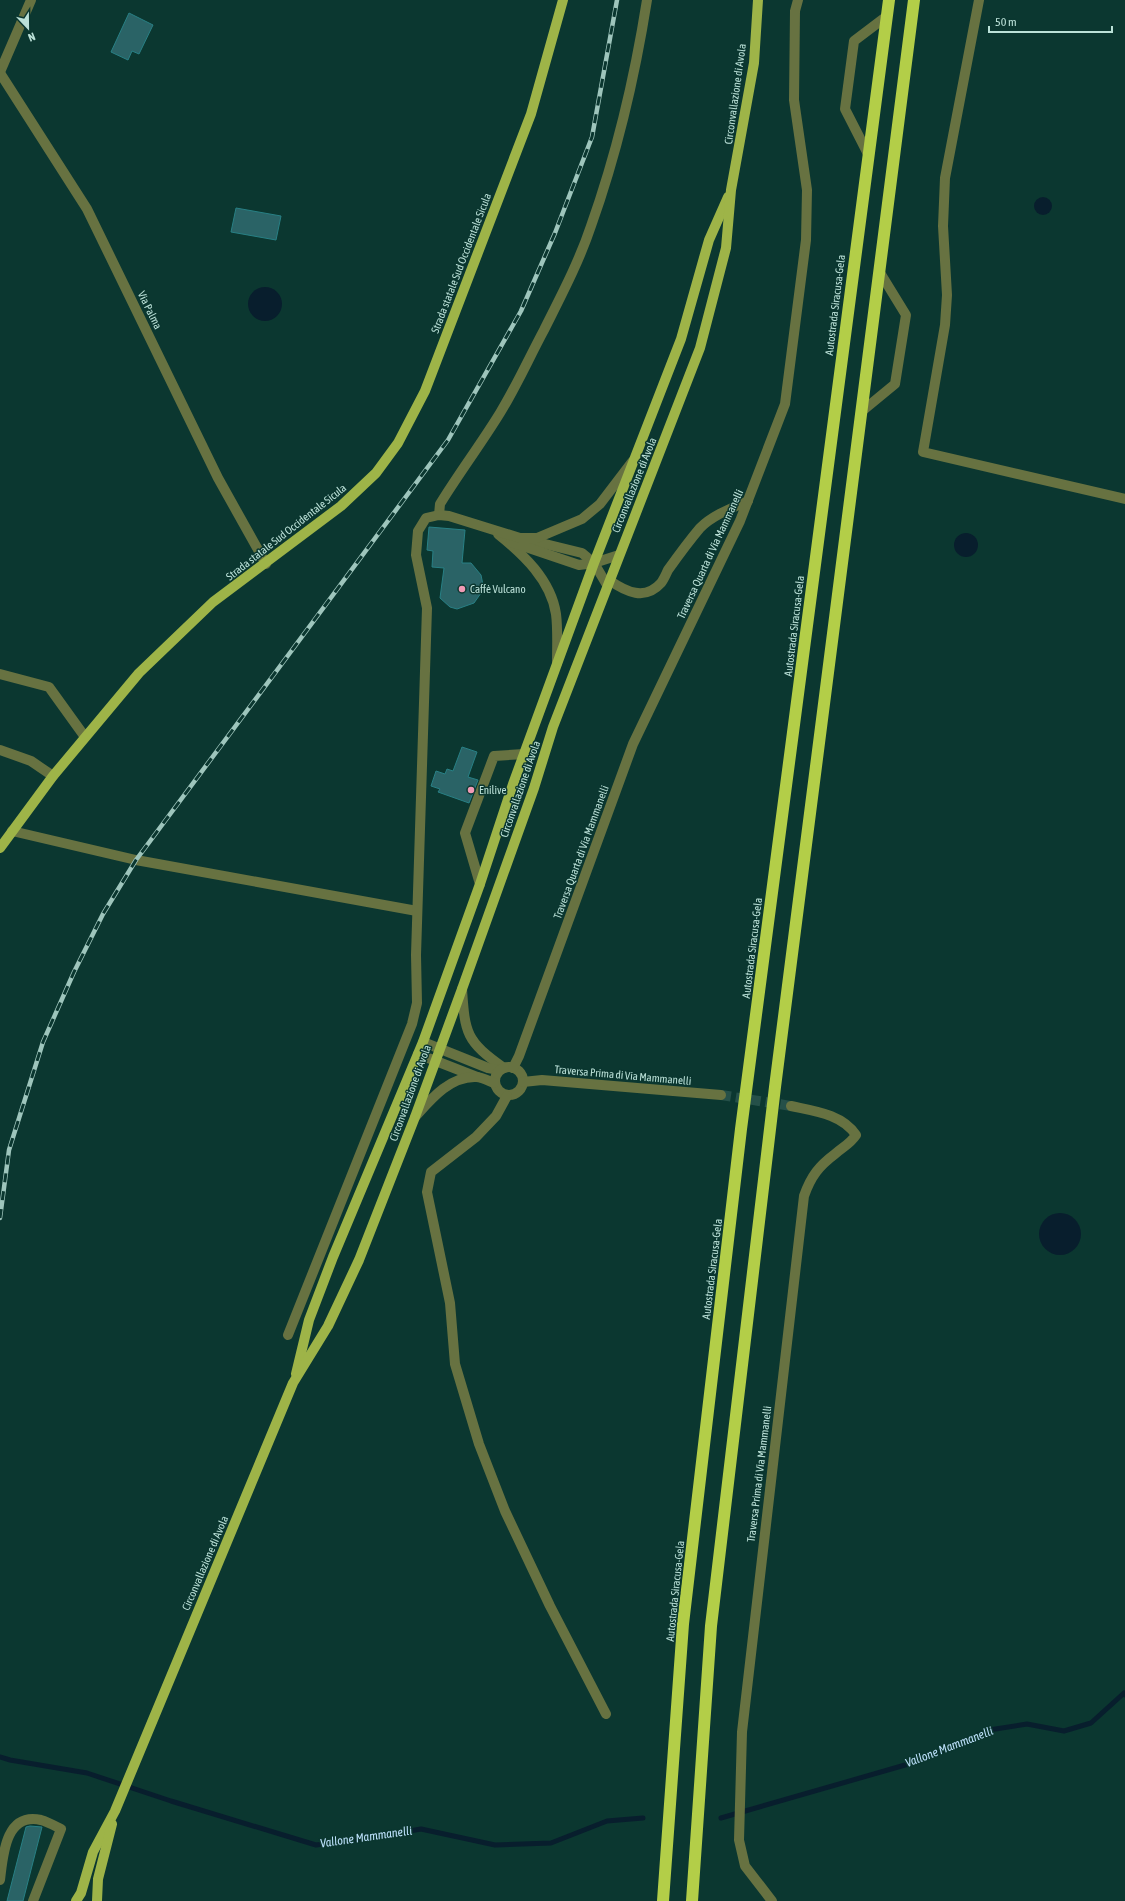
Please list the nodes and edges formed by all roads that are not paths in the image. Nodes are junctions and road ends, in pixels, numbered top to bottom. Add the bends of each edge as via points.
1 (31, 0) edge
2 (563, 0) edge
3 (647, 0) edge
4 (758, 0) edge
5 (798, 0) edge
6 (889, 0) edge
7 (914, 0) edge
8 (979, 0) edge
9 (887, 16) junction
10 (0, 73) edge
11 (868, 154) junction
12 (731, 190) junction
13 (879, 271) junction
14 (861, 412) junction
15 (634, 459) junction
16 (1125, 499) edge
17 (748, 500) junction
18 (438, 515) junction
19 (495, 531) junction
20 (520, 538) junction
21 (507, 541) junction
22 (619, 555) junction
23 (594, 563) junction
24 (266, 564) junction
25 (608, 582) junction
26 (557, 665) junction
27 (0, 674) edge
28 (85, 737) junction
29 (0, 750) edge
30 (524, 754) junction
31 (53, 776) junction
32 (12, 831) junction
33 (0, 848) edge
34 (480, 884) junction
35 (417, 911) junction
36 (462, 989) junction
37 (423, 1042) junction
38 (440, 1048) junction
39 (418, 1054) junction
40 (435, 1060) junction
41 (505, 1069) junction
42 (477, 1077) junction
43 (523, 1082) junction
44 (494, 1083) junction
45 (721, 1095) tunnel mouth
46 (507, 1096) junction
47 (791, 1106) tunnel mouth
48 (415, 1117) junction
49 (288, 1335) dead end
50 (293, 1383) junction
51 (606, 1714) dead end
52 (115, 1811) junction
53 (0, 1880) edge
54 (33, 1901) edge
55 (76, 1901) edge
56 (97, 1901) edge
57 (663, 1901) edge
58 (692, 1901) edge
59 (772, 1901) edge

1 - 10 street
2 - 24 main road, Strada statale Sud Occidentale Sicula via 531,114 425,391 398,443 376,473 341,506
3 - 18 street via 642,35 625,107 591,227 566,286 500,413 440,504
4 - 12 main road, Circonvallazione di Avola via 754,63
5 - 17 street, Traversa Quarta di Via Mammanelli via 795,10 794,100 807,190 806,240 785,404
6 - 9 highway, Autostrada Siracusa-Gela
7 - 13 highway
8 - 16 street via 945,178 945,325 923,452
9 - 11 highway, Autostrada Siracusa-Gela
9 - 11 street via 854,41 845,109
10 - 24 street, Via Palma via 87,209 218,478
11 - 57 highway, Autostrada Siracusa-Gela via 739,1144 684,1624
12 - 15 main road, Circonvallazione di Avola via 709,240 681,338
12 - 22 main road, Circonvallazione di Avola via 726,248 700,348
13 - 14 highway
13 - 14 street via 906,315 895,384
14 - 58 highway via 775,1087 711,1626
15 - 20 street via 600,504 582,519 537,538
15 - 23 main road, Circonvallazione di Avola
17 - 25 street via 701,527 661,583 649,592 623,590
17 - 41 street, Traversa Quarta di Via Mammanelli via 633,744 519,1056
18 - 19 street via 449,516
18 - 35 street via 426,518 418,531 416,555 427,608
19 - 20 street
19 - 21 street
20 - 23 street via 582,553
21 - 23 street via 579,565
21 - 26 street via 536,571 548,589 557,628
22 - 23 street
22 - 25 main road, Circonvallazione di Avola
23 - 25 street
23 - 26 main road, Circonvallazione di Avola
24 - 28 main road, Strada statale Sud Occidentale Sicula via 213,602 139,673
25 - 36 main road, Circonvallazione di Avola via 553,727 534,788
26 - 30 main road, Circonvallazione di Avola
27 - 28 street via 49,687
28 - 31 main road, Strada statale Sud Occidentale Sicula
29 - 31 street via 30,761
30 - 34 main road, Circonvallazione di Avola
30 - 34 street via 494,756 465,833
31 - 32 main road, Strada statale Sud Occidentale Sicula
32 - 33 main road, Strada statale Sud Occidentale Sicula
32 - 35 street via 136,860
34 - 37 main road, Circonvallazione di Avola
35 - 49 street via 417,1003 412,1024
36 - 38 main road, Circonvallazione di Avola
36 - 41 street via 464,1023 472,1041 482,1053
37 - 38 street
37 - 39 main road, Circonvallazione di Avola
38 - 40 main road, Circonvallazione di Avola
38 - 41 street via 488,1068
39 - 40 street
39 - 50 main road, Circonvallazione di Avola via 332,1257 309,1320
40 - 42 street
40 - 48 main road, Circonvallazione di Avola
41 - 43 street via 521,1073
41 - 44 street via 494,1078
42 - 44 street
42 - 48 street via 457,1081 445,1087 434,1095
43 - 45 street, Traversa Prima di Via Mammanelli via 542,1080
43 - 46 street via 518,1093
44 - 46 street via 498,1092
46 - 51 street via 496,1116 476,1137 430,1172 427,1192 450,1303 455,1364 479,1444 505,1511 550,1606
47 - 59 street, Traversa Prima di Via Mammanelli via 838,1119 856,1135 850,1144 820,1167 810,1179 804,1196 742,1732 739,1840 745,1866
48 - 50 main road, Circonvallazione di Avola via 356,1267 328,1326
50 - 52 main road, Circonvallazione di Avola
52 - 55 main road via 93,1852
52 - 56 main road via 98,1879
53 - 54 street via 5,1841 14,1827 26,1820 40,1820 61,1828

